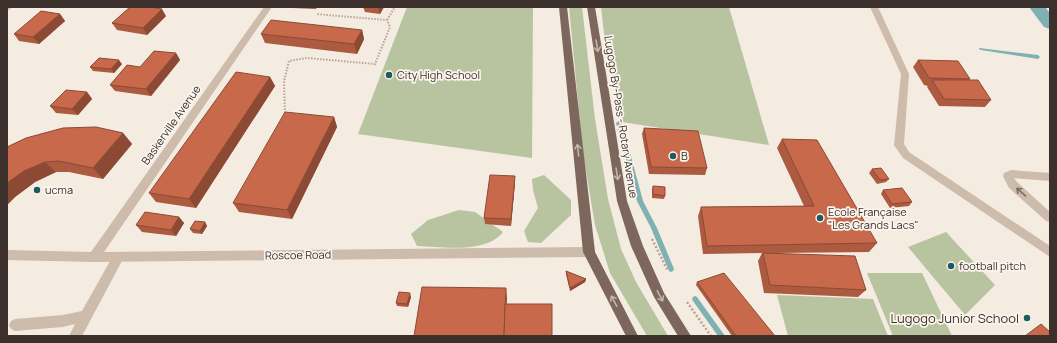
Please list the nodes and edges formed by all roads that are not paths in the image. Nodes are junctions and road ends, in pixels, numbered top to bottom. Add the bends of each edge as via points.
1 (9, 7) edge
2 (268, 7) edge
3 (563, 7) edge
4 (591, 7) edge
5 (874, 7) edge
6 (7, 9) edge
7 (1050, 177) edge
8 (1050, 218) edge
9 (589, 252) junction
10 (1050, 252) edge
11 (7, 255) edge
12 (94, 257) junction
13 (118, 257) junction
14 (87, 315) junction
15 (15, 325) dead end
16 (75, 336) edge
17 (632, 336) edge
18 (685, 336) edge

1 - 6 street
2 - 12 street, Baskerville Avenue
9 -> 3 main road
4 -> 18 main road, Lugogo By-Pass - Rotary Avenue via 622,201 637,246 660,297
5 - 10 street via 905,74 899,145 906,155
8 -> 7 street via 1013,185 1008,176 1011,174
9 - 13 street, Roscoe Road
17 -> 9 main road
11 - 12 street, Roscoe Road
12 - 13 street, Roscoe Road
13 - 14 street
14 - 15 street via 63,321
14 - 16 street

